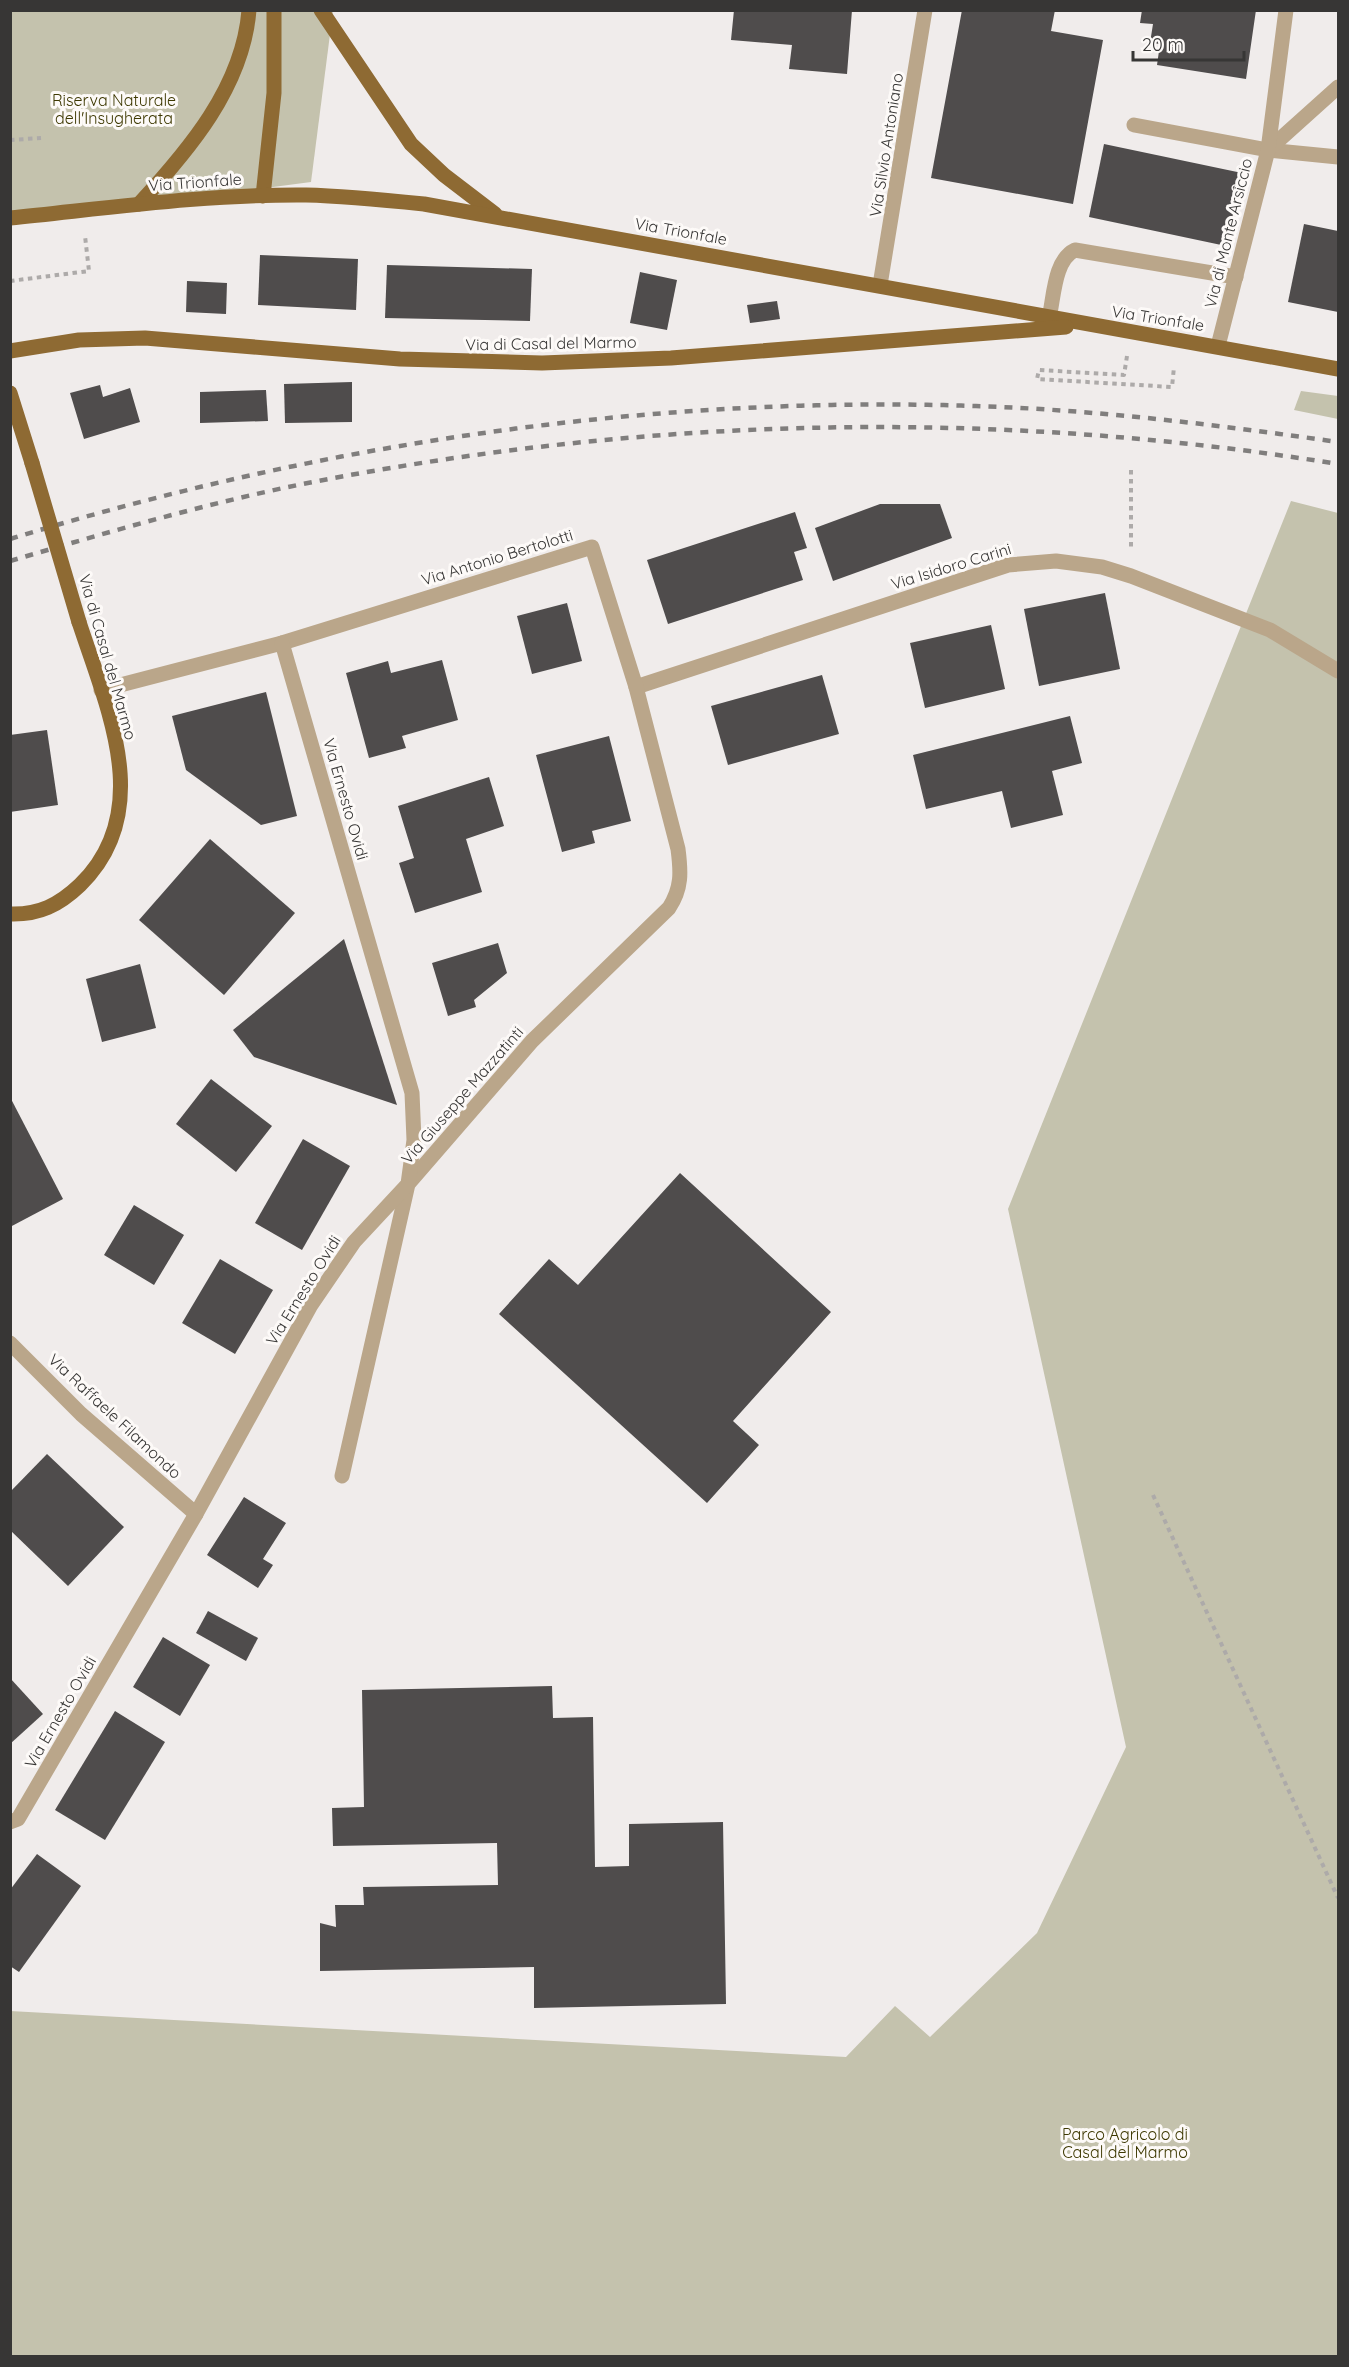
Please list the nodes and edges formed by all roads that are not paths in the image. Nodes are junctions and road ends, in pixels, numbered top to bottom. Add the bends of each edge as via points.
1 (249, 10) edge
2 (274, 10) edge
3 (321, 10) edge
4 (926, 10) edge
5 (1286, 10) edge
6 (1338, 87) edge
7 (1134, 125) dead end
8 (1268, 150) junction
9 (1338, 157) edge
10 (263, 196) junction
11 (139, 204) junction
12 (497, 216) junction
13 (10, 218) edge
14 (1236, 277) junction
15 (880, 285) junction
16 (1049, 318) junction
17 (1093, 326) junction
18 (1218, 346) junction
19 (10, 351) edge
20 (1338, 369) edge
21 (10, 393) edge
22 (282, 643) junction
23 (1338, 671) edge
24 (636, 687) junction
25 (101, 690) junction
26 (677, 895) joint
27 (10, 914) edge
28 (408, 1184) junction
29 (10, 1343) edge
30 (342, 1476) dead end
31 (196, 1514) junction
32 (14, 1820) edge

1 - 11 main road via 239,55 220,99 178,160
2 - 10 main road via 273,93
3 - 12 main road via 411,144
4 - 15 street, Via Silvio Antoniano
5 - 8 street
6 - 8 street, Via di Monte Arsiccio
7 - 8 street
8 - 9 street
8 - 14 street, Via di Monte Arsiccio
10 - 11 main road, Via Trionfale
10 - 12 main road, Via Trionfale via 353,197
11 - 13 main road, Via Trionfale
12 - 15 main road, Via Trionfale
14 - 16 street via 1075,250 1066,254 1061,264
14 - 18 street, Via di Monte Arsiccio
15 - 16 main road, Via Trionfale
16 - 17 main road, Via Trionfale
17 - 18 main road, Via Trionfale
17 - 19 main road, Via di Casal del Marmo via 682,357 542,363 400,359 146,338 79,340
18 - 20 main road, Via Trionfale
21 - 25 main road, Via di Casal del Marmo, bridge
22 - 24 street, Via Antonio Bertolotti via 592,547
22 - 25 street, Via Antonio Bertolotti
22 - 28 street, Via Ernesto Ovidi via 412,1093 414,1140
23 - 24 street, Via Isidoro Carini via 1270,630 1131,576 1102,567 1056,561 1008,565
24 - 26 street, Via Antonio Bertolotti via 678,849 681,873
25 - 27 main road, Via di Casal del Marmo via 120,773 118,826 105,855 64,899 43,911
26 - 28 street, Via Giuseppe Mazzatinti via 669,908 532,1041
28 - 30 street, Via Giuseppe Mazzatinti
28 - 31 street, Via Ernesto Ovidi via 330,1274
29 - 31 street, Via Raffaele Filamondo via 81,1414
31 - 32 street, Via Ernesto Ovidi

